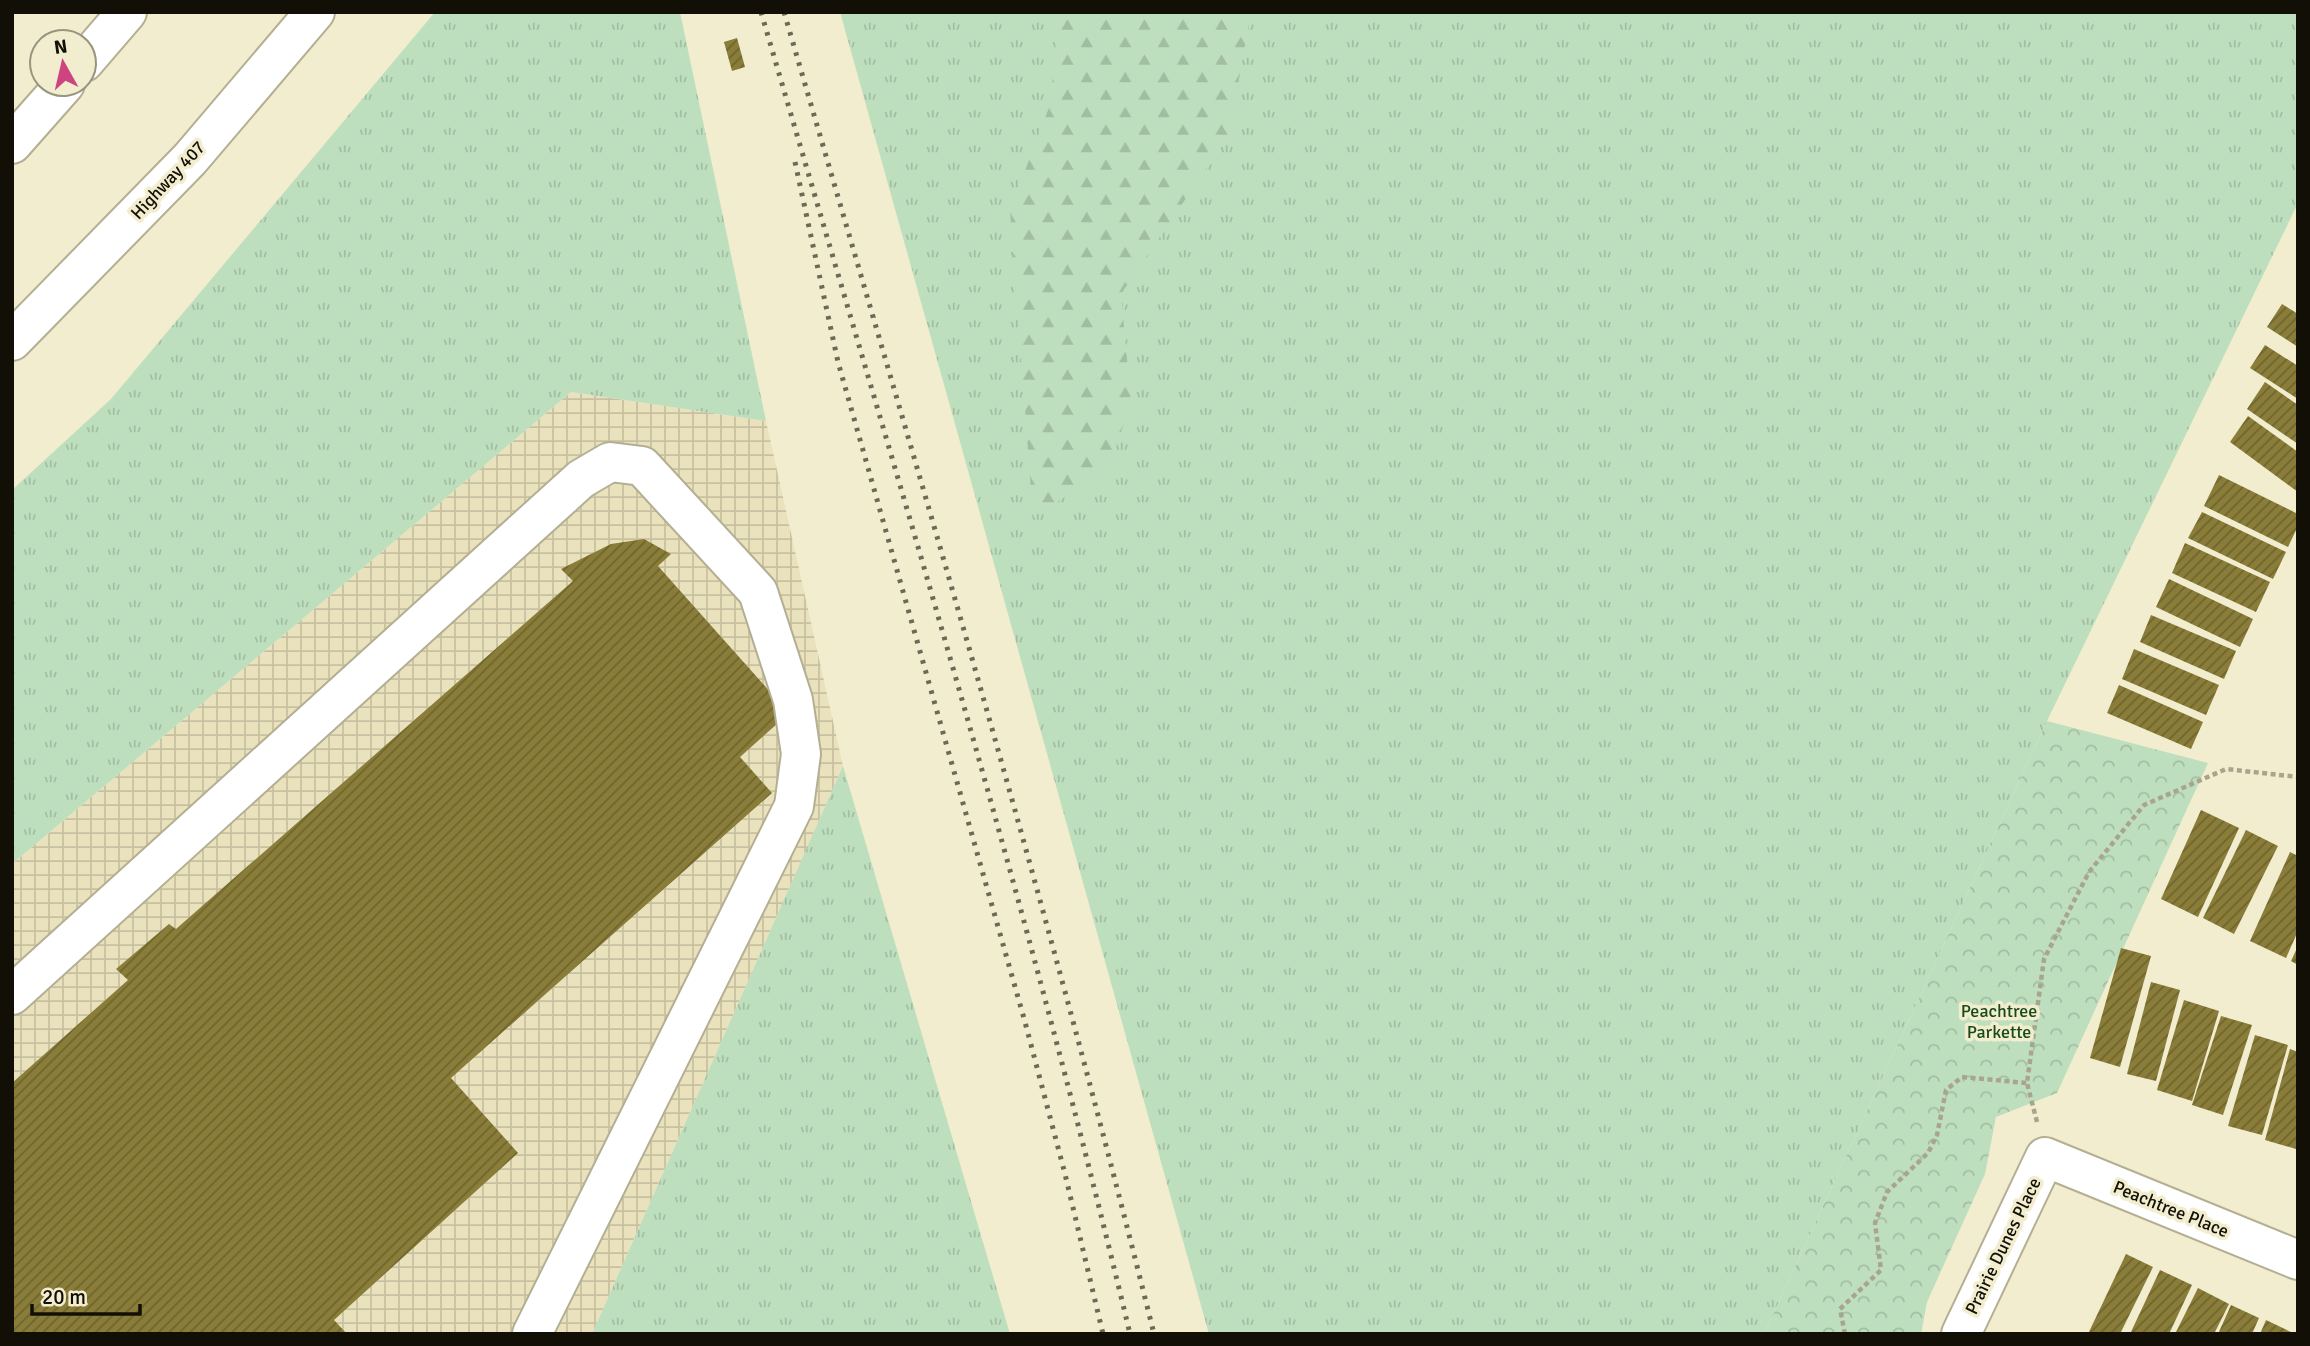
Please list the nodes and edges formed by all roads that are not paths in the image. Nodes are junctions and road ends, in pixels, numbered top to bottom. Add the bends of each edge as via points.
1 (127, 12) edge
2 (315, 12) edge
3 (98, 46) edge
4 (53, 98) edge
5 (12, 144) edge
6 (12, 341) edge
7 (12, 995) edge
8 (2045, 1157) joint
9 (2298, 1260) edge
10 (532, 1334) edge
11 (1961, 1334) edge

1 - 3 main road
2 - 6 main road, Highway 407 via 190,159
4 - 5 main road
7 - 10 main road via 581,479 610,462 642,466 758,592 793,700 801,754 794,806
8 - 9 main road, Peachtree Place
8 - 11 main road, Prairie Dunes Place

